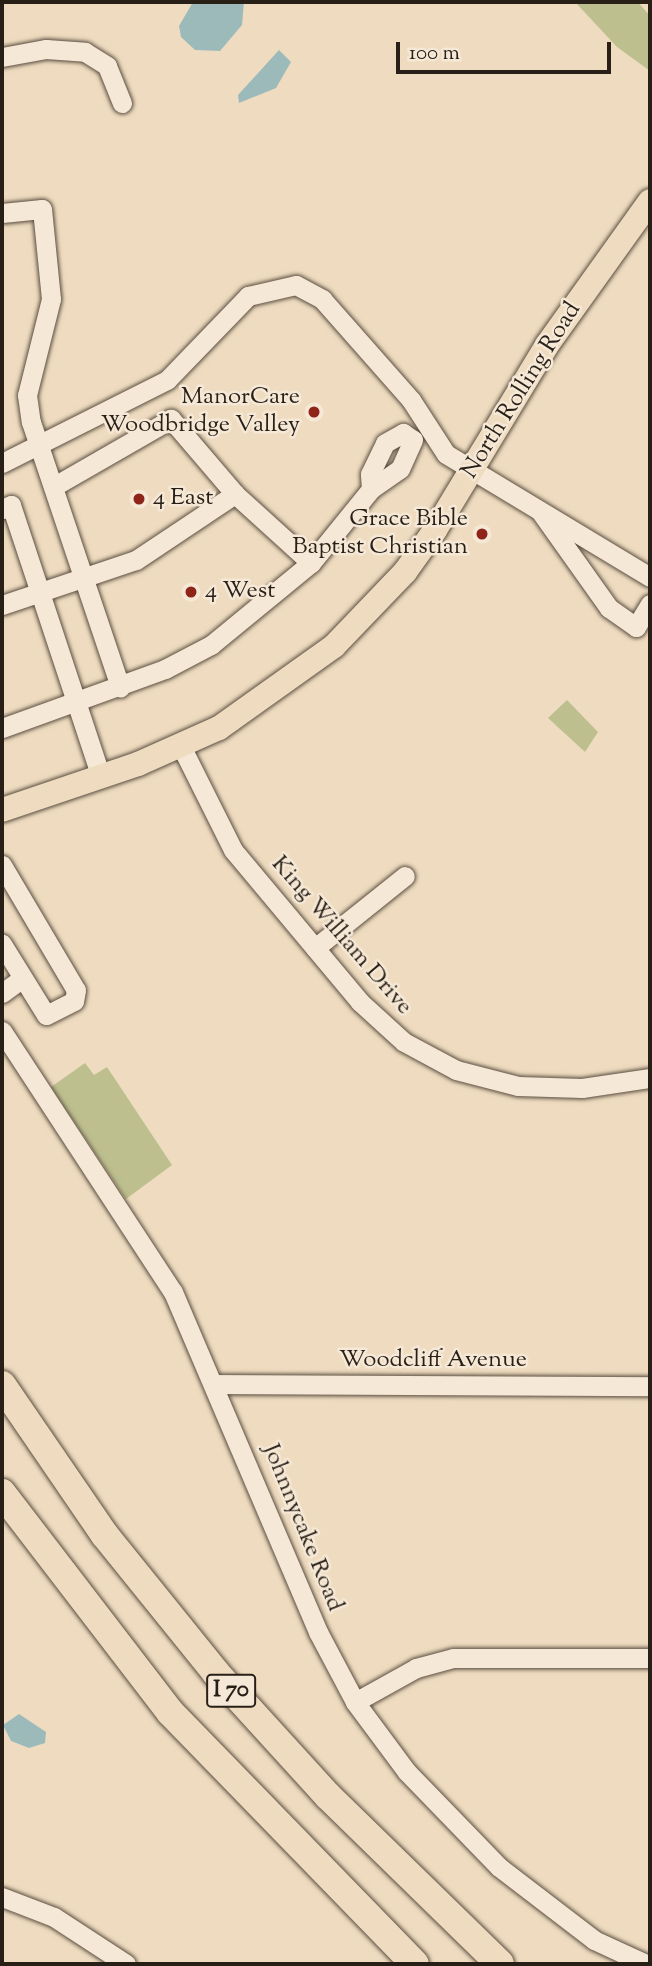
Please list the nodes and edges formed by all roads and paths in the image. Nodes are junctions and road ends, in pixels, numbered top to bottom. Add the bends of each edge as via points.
1 (2, 57) edge
2 (122, 103) dead end
3 (650, 201) edge
4 (2, 213) edge
5 (421, 437) junction
6 (41, 449) junction
7 (2, 463) edge
8 (473, 470) junction
9 (56, 485) junction
10 (235, 494) junction
11 (536, 505) junction
12 (2, 509) edge
13 (311, 563) junction
14 (650, 577) edge
15 (86, 579) junction
16 (39, 593) junction
17 (650, 604) edge
18 (2, 605) edge
19 (120, 687) junction
20 (74, 704) junction
21 (2, 728) edge
22 (181, 746) junction
23 (101, 777) junction
24 (2, 810) edge
25 (2, 865) edge
26 (404, 876) dead end
27 (2, 944) edge
28 (315, 948) junction
29 (21, 979) junction
30 (2, 993) edge
31 (2, 1031) edge
32 (650, 1078) edge
33 (216, 1384) junction
34 (2, 1385) edge
35 (650, 1386) edge
36 (2, 1493) edge
37 (650, 1658) edge
38 (355, 1702) junction
39 (2, 1897) edge
40 (126, 1964) edge
41 (415, 1964) edge
42 (500, 1964) edge
43 (646, 1964) edge

1 - 2 street via 46,49 85,52 107,66
3 - 8 main road, North Rolling Road via 547,345
4 - 6 street via 42,209 51,299 27,395
5 - 6 street via 411,400 322,299 280,285 248,296 174,376
5 - 8 street
5 - 13 street via 404,433 385,443 370,474 371,489
6 - 7 street
6 - 9 street
8 - 11 street
8 - 22 main road, North Rolling Road via 405,572 350,631 260,703
9 - 10 street via 171,419
9 - 15 street
10 - 13 street
10 - 15 street via 162,548
11 - 14 street
11 - 17 street via 609,608 636,627
12 - 16 street via 11,505
13 - 19 street via 211,645
15 - 16 street
15 - 19 street
16 - 18 street
16 - 20 street
19 - 20 street
20 - 21 street
20 - 23 street
22 - 23 main road, North Rolling Road
22 - 28 street, King William Drive via 215,824
23 - 24 main road, North Rolling Road
25 - 29 street via 76,990 75,1001 46,1015
26 - 28 street
27 - 29 street
28 - 32 street, King William Drive via 383,1026 456,1070 550,1088
29 - 30 street
31 - 33 street, Johnnycake Road via 173,1292
33 - 35 street, Woodcliff Avenue
33 - 38 street, Johnnycake Road via 318,1632
34 - 42 highway, I 70 via 104,1534 216,1673 328,1796
36 - 41 highway, I 70 via 170,1712
37 - 38 street via 434,1661
38 - 43 street, Johnnycake Road via 407,1772 499,1867 594,1941
39 - 40 street via 54,1917

